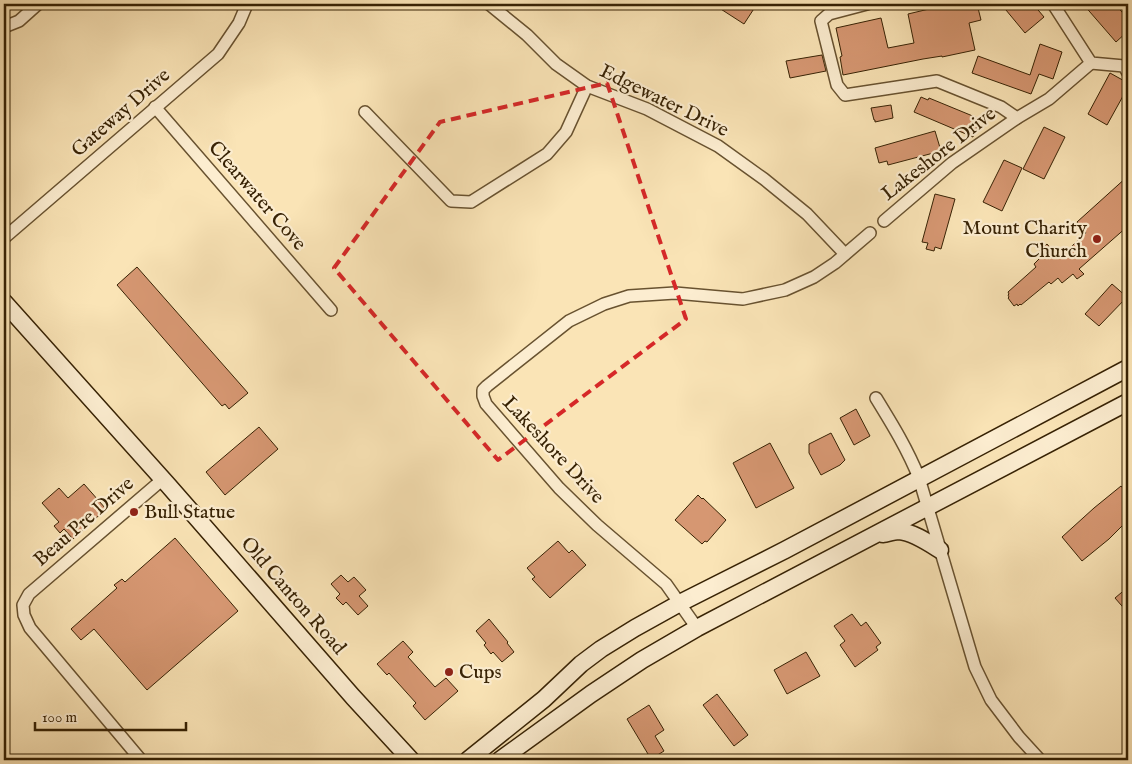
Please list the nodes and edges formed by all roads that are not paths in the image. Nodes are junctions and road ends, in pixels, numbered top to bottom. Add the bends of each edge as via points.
1 (38, 4) edge
2 (247, 4) edge
3 (489, 4) edge
4 (867, 4) edge
5 (1053, 4) edge
6 (4, 27) edge
7 (1092, 63) junction
8 (1128, 73) edge
9 (587, 86) junction
10 (155, 107) junction
11 (365, 112) dead end
12 (1017, 118) junction
13 (884, 221) dead end
14 (870, 233) dead end
15 (4, 238) edge
16 (845, 254) junction
17 (4, 302) edge
18 (331, 310) dead end
19 (1128, 368) edge
20 (876, 398) dead end
21 (1128, 402) edge
22 (163, 478) junction
23 (919, 478) junction
24 (927, 507) junction
25 (873, 536) junction
26 (940, 550) junction
27 (680, 603) junction
28 (697, 628) junction
29 (141, 760) edge
30 (411, 760) edge
31 (468, 760) edge
32 (500, 760) edge
33 (1040, 760) edge

1 - 6 street via 19,21
2 - 10 street, Gateway Drive via 239,23 218,54
3 - 9 street, Edgewater Drive via 528,35 556,64
4 - 12 street, Lakeshore Drive via 829,14 821,21 837,85 845,95 937,81 1001,107
5 - 7 street
7 - 8 street via 1124,66
7 - 12 street, Lakeshore Drive via 1049,99
9 - 11 street via 566,132 547,154 472,202 452,201
9 - 16 street, Edgewater Drive via 647,109 718,146 807,214
10 - 15 street, Gateway Drive
10 - 18 street, Clearwater Cove
12 - 13 street, Lakeshore Drive via 952,163
14 - 16 street, Lakeshore Drive
16 - 27 street, Lakeshore Drive via 814,277 785,290 743,299 675,293 629,296 604,304 569,321 483,390 486,404 560,488 597,525 666,584
17 - 22 main road, Old Canton Road
19 - 23 main road
20 - 23 street
21 - 24 main road
22 - 29 street, Beau Pre Drive via 29,594 23,605 30,628
22 - 30 main road, Old Canton Road
23 - 24 street
23 - 27 main road
24 - 25 main road
24 - 26 street
25 - 26 main road via 905,532
25 - 28 main road
26 - 33 street via 974,667 992,700
27 - 28 street, Lakeshore Drive
27 - 31 main road via 601,649
28 - 32 main road via 598,689

